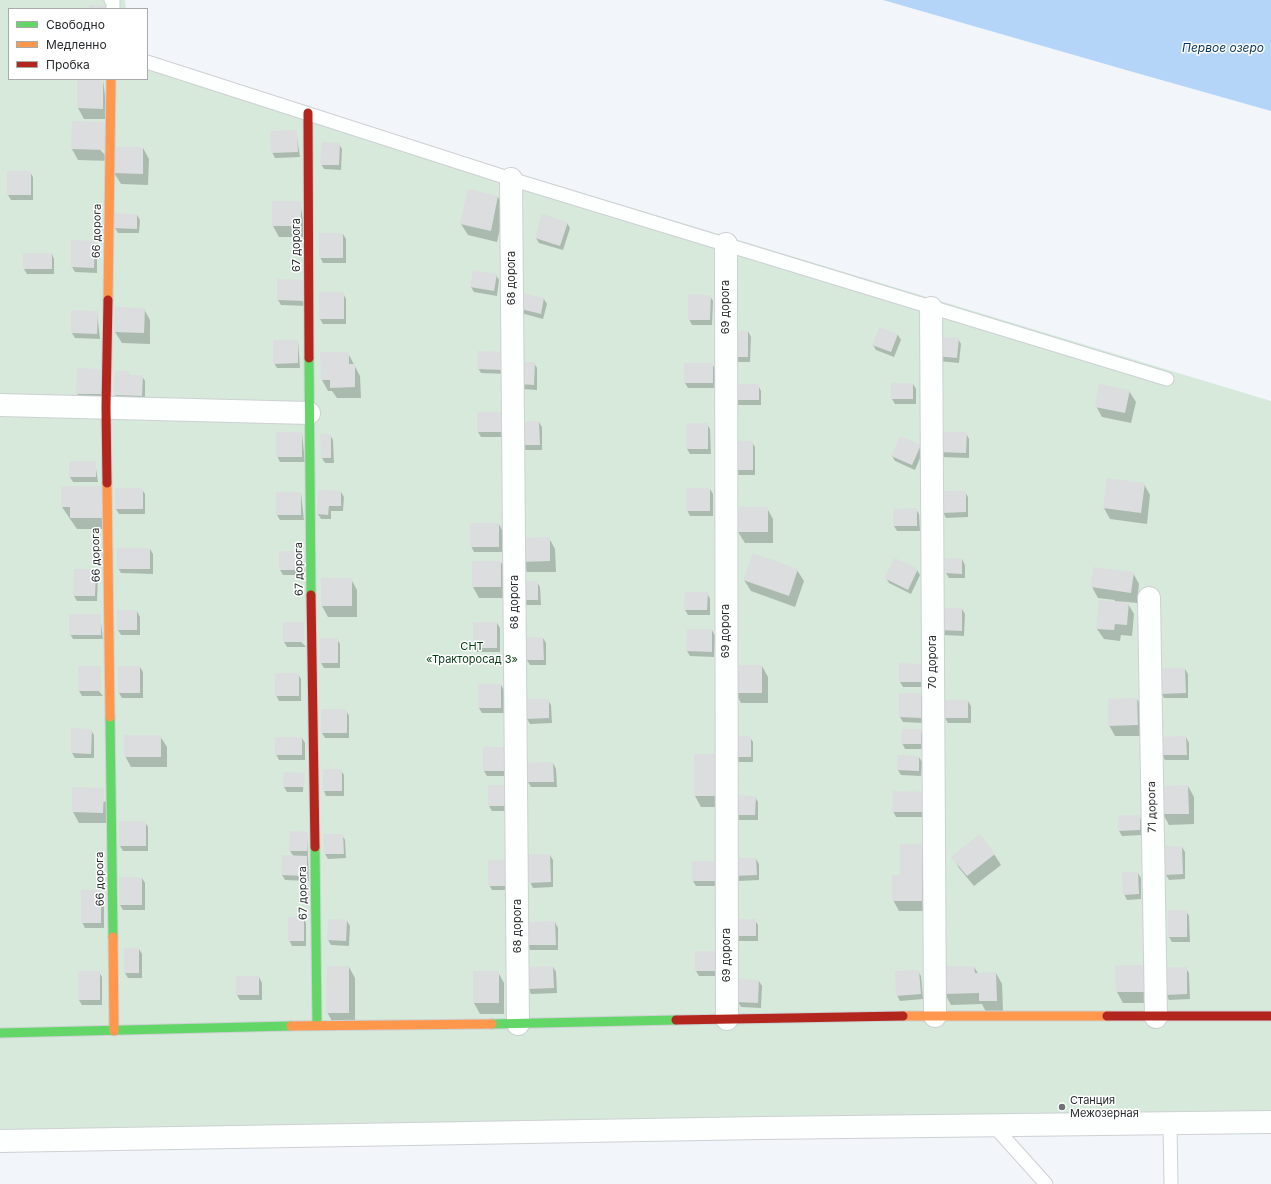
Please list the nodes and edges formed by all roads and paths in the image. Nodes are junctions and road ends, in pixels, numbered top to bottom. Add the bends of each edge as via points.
1 (148, 62) edge
2 (112, 80) edge
3 (308, 113) junction
4 (511, 179) junction
5 (726, 244) junction
6 (931, 308) junction
7 (1167, 379) dead end
8 (0, 405) edge
9 (106, 407) junction
10 (309, 413) junction
11 (1149, 598) dead end
12 (935, 1016) junction
13 (1271, 1016) edge
14 (1156, 1017) junction
15 (727, 1019) junction
16 (518, 1024) junction
17 (317, 1025) junction
18 (114, 1031) junction
19 (0, 1033) edge
20 (1271, 1122) edge
21 (1170, 1123) junction
22 (993, 1125) junction
23 (0, 1142) edge
24 (1046, 1184) edge
25 (1171, 1184) edge

1 - 3 lane
2 - 9 street, 66 дорога
3 - 4 lane
3 - 10 street, 67 дорога
4 - 5 lane
4 - 16 street, 68 дорога
5 - 6 lane
5 - 15 street, 69 дорога
6 - 7 lane
6 - 12 street, 70 дорога
8 - 9 street
9 - 10 street
9 - 18 street, 66 дорога
10 - 17 street, 67 дорога
11 - 14 street, 71 дорога
12 - 14 street
12 - 15 street
13 - 14 street
15 - 16 street
16 - 17 street
17 - 18 street
18 - 19 street
20 - 21 street
21 - 22 street
21 - 25 lane
22 - 23 street
22 - 24 lane

